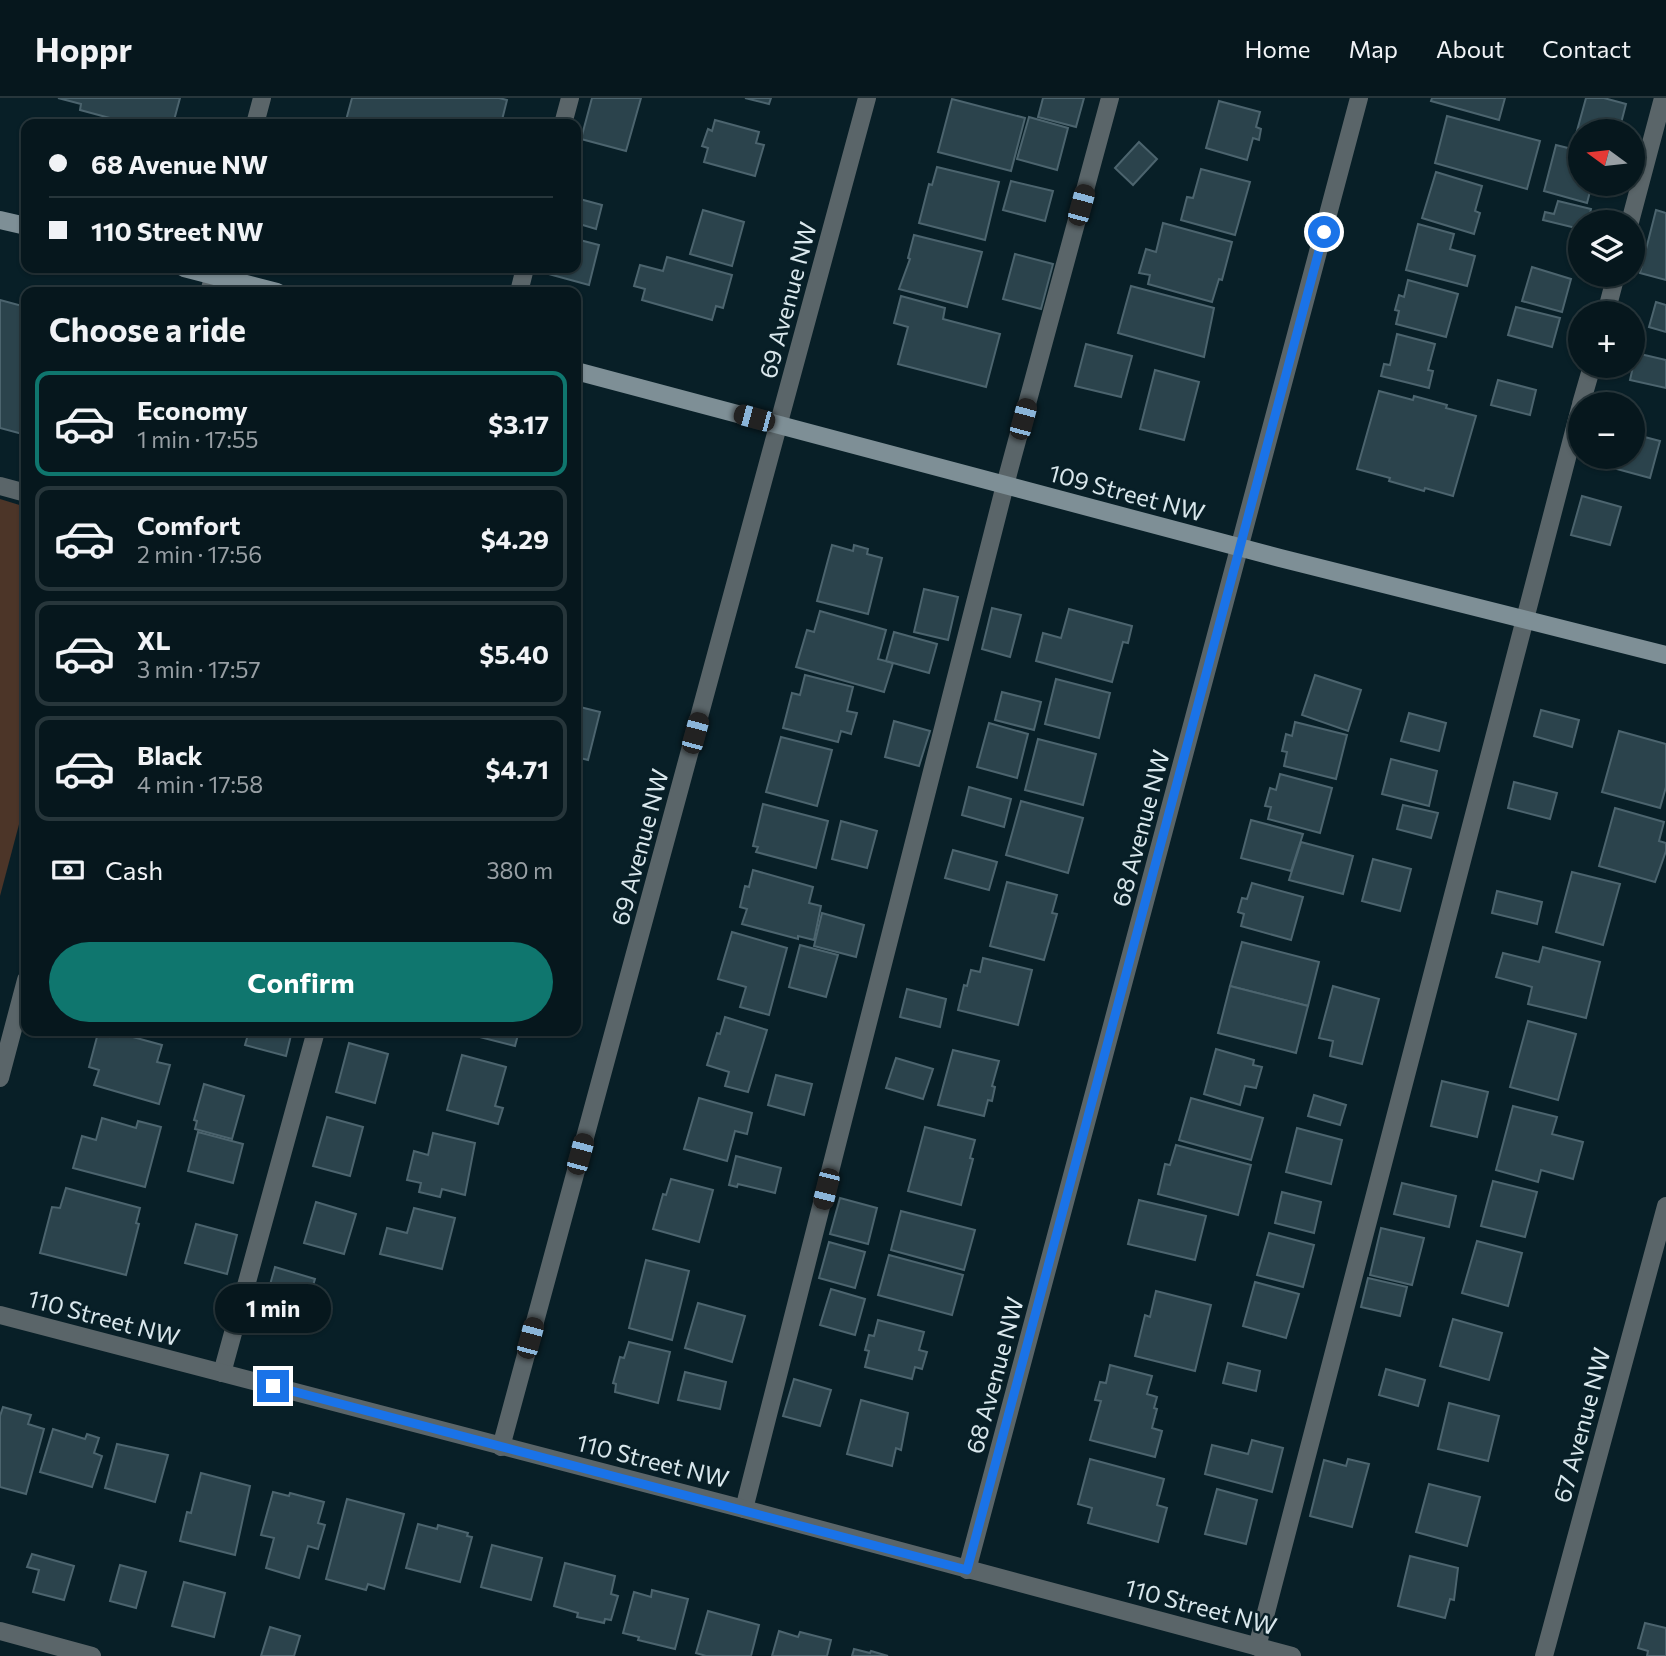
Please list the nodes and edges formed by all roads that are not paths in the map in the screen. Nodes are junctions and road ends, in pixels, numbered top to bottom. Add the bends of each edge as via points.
1 (262, 98) edge
2 (570, 98) edge
3 (867, 98) edge
4 (1110, 98) edge
5 (1359, 98) edge
6 (1663, 98) edge
7 (256, 119) edge
8 (564, 119) edge
9 (1633, 210) edge
10 (0, 219) edge
11 (21, 225) edge
12 (213, 279) edge
13 (252, 287) edge
14 (581, 372) edge
15 (779, 425) junction
16 (1568, 454) edge
17 (1005, 485) junction
18 (0, 486) edge
19 (21, 492) edge
20 (1240, 547) junction
21 (1524, 618) junction
22 (1666, 655) edge
23 (21, 999) edge
24 (315, 1036) edge
25 (0, 1078) edge
26 (1666, 1206) edge
27 (0, 1315) edge
28 (222, 1373) junction
29 (500, 1447) junction
30 (744, 1509) junction
31 (967, 1570) junction
32 (0, 1632) edge
33 (1257, 1647) junction
34 (92, 1656) edge
35 (1292, 1656) edge
36 (1544, 1656) edge

1 - 7 street
2 - 8 street
3 - 15 street, 69 Avenue NW
4 - 17 street
5 - 20 street, 68 Avenue NW
6 - 9 street
10 - 11 main road
12 - 13 main road
14 - 15 main road, 109 Street NW
15 - 17 main road, 109 Street NW
15 - 29 street, 69 Avenue NW
16 - 21 street
17 - 20 main road, 109 Street NW
17 - 30 street
18 - 19 street
20 - 21 main road, 109 Street NW
20 - 31 street, 68 Avenue NW
21 - 22 main road, 109 Street NW
21 - 33 street
23 - 25 street
24 - 28 street
26 - 36 street, 67 Avenue NW
27 - 28 street, 110 Street NW
28 - 29 street, 110 Street NW
29 - 30 street, 110 Street NW
30 - 31 street, 110 Street NW
31 - 33 street, 110 Street NW
32 - 34 street
33 - 35 street, 110 Street NW

